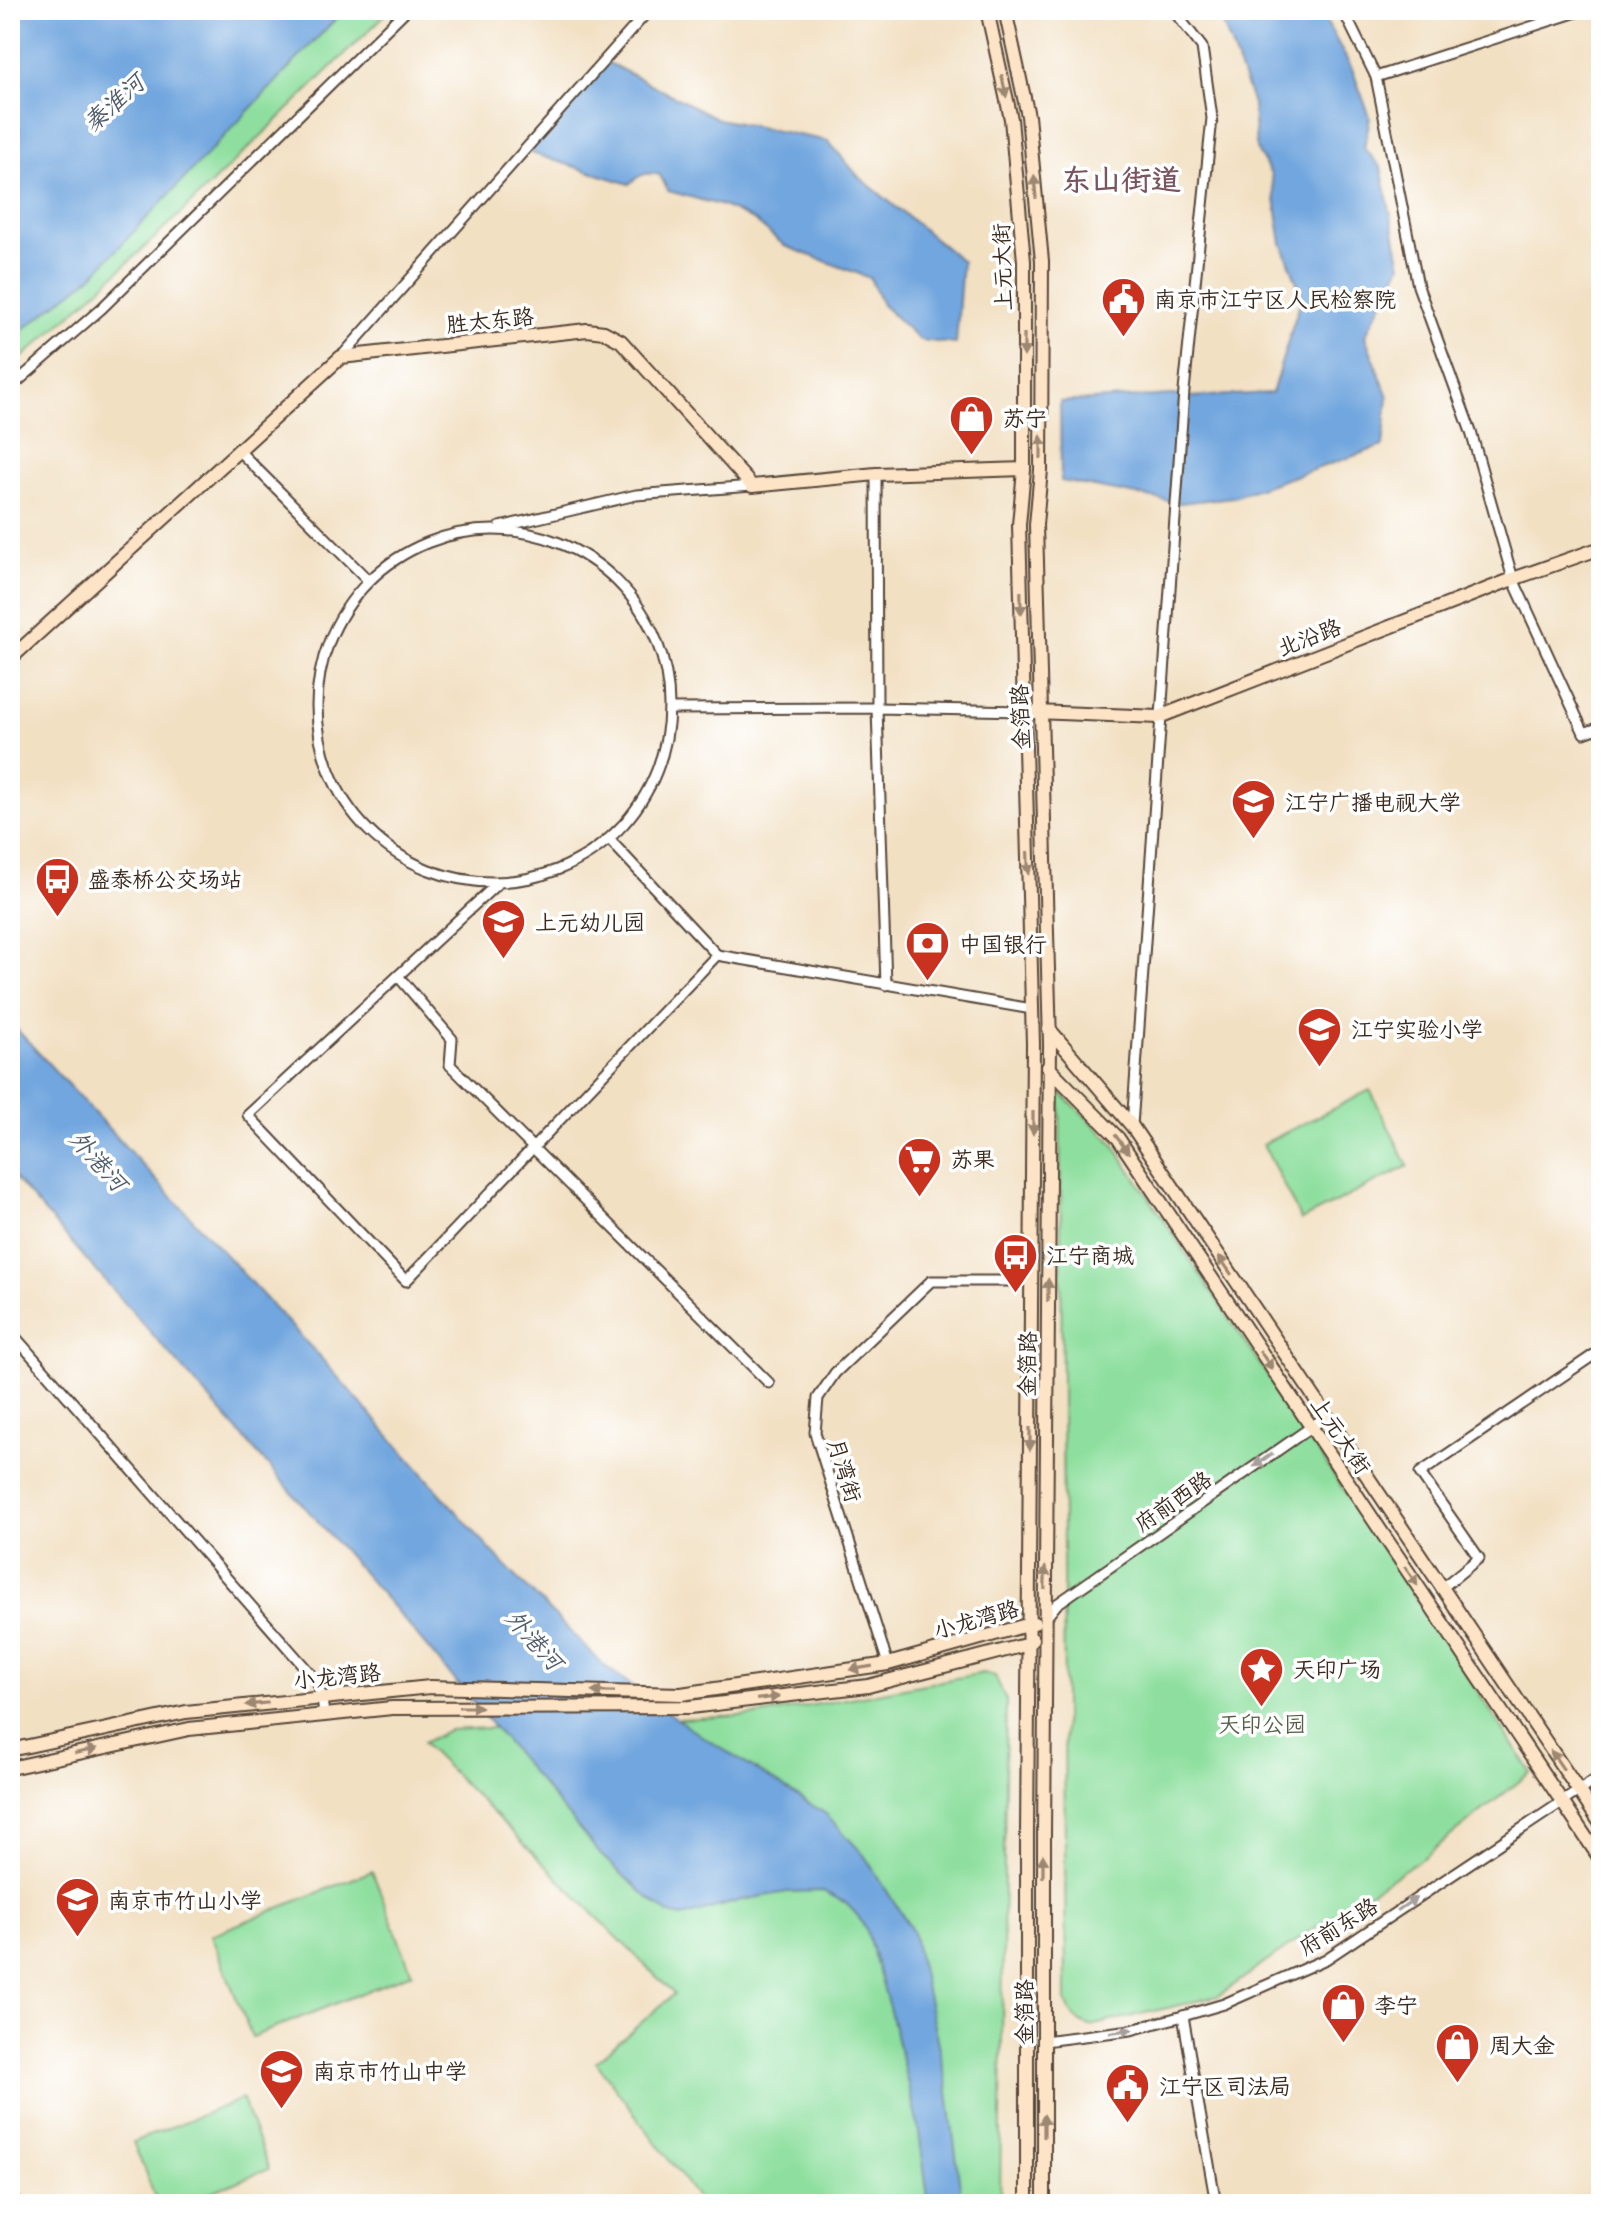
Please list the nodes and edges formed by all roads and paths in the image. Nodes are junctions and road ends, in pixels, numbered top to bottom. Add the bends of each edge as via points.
1 (406, 10) edge
2 (649, 10) edge
3 (987, 10) edge
4 (1005, 10) edge
5 (1173, 10) edge
6 (1343, 10) edge
7 (1583, 10) edge
8 (1376, 77) junction
9 (341, 357) junction
10 (10, 388) edge
11 (239, 451) junction
12 (1024, 469) junction
13 (876, 474) junction
14 (752, 486) junction
15 (1019, 525) joint
16 (1036, 525) joint
17 (497, 528) junction
18 (1601, 548) edge
19 (1513, 579) junction
20 (368, 580) junction
21 (10, 659) edge
22 (877, 708) junction
23 (670, 709) junction
24 (1023, 711) junction
25 (1040, 712) junction
26 (1159, 717) junction
27 (1601, 727) edge
28 (609, 839) junction
29 (498, 883) junction
30 (717, 955) junction
31 (398, 976) junction
32 (886, 985) junction
33 (1032, 1009) junction
34 (1050, 1029) junction
35 (1033, 1044) junction
36 (1050, 1069) junction
37 (1132, 1126) junction
38 (533, 1148) junction
39 (1032, 1281) junction
40 (10, 1331) edge
41 (1601, 1350) edge
42 (769, 1383) dead end
43 (1327, 1416) junction
44 (1311, 1427) junction
45 (1443, 1587) junction
46 (1045, 1620) junction
47 (1029, 1625) junction
48 (1029, 1644) junction
49 (888, 1664) junction
50 (322, 1698) junction
51 (324, 1715) junction
52 (10, 1750) edge
53 (10, 1768) edge
54 (1601, 1776) edge
55 (1578, 1791) junction
56 (1562, 1802) junction
57 (1601, 1824) edge
58 (1601, 1860) edge
59 (1183, 2016) junction
60 (1044, 2041) junction
61 (10, 2189) edge
62 (1216, 2202) edge
63 (16, 2204) edge
64 (1027, 2204) edge
65 (1044, 2204) edge
66 (1190, 2204) edge

1 - 10 street via 102,308
2 - 9 street
3 -> 12 main road, 上元大街 via 1011,119 1024,261
16 -> 4 main road, 上元大街 via 1042,261 1028,116
5 - 26 street via 1202,47 1212,118
6 - 8 street
7 - 8 street
8 - 19 street via 1418,286 1471,432
9 - 11 main road
9 - 14 main road, 胜太东路 via 604,332 621,341
11 - 20 street
11 - 21 main road
12 - 13 main road
12 - 15 main road, 上元大街
13 - 14 main road
13 - 22 street
14 - 17 street via 636,495
15 -> 24 main road, 金箔路
16 - 25 main road, 金箔路
17 - 20 street via 450,533 406,551
17 - 23 street via 544,536 596,561 636,602 662,653
18 - 19 main road, 北沿路
19 - 26 main road, 北沿路
19 - 27 street via 1584,733
20 - 29 street via 333,629 317,687 321,747 333,775 345,802 386,847 439,875
22 - 23 street
22 - 24 street
22 - 32 street
23 - 28 street via 664,753 647,793
24 - 25 main road, 北沿路
24 -> 33 main road, 金箔路
25 - 26 main road, 北沿路
25 - 34 main road, 金箔路
26 - 37 street
28 - 29 street via 586,857 544,876
28 - 30 street
29 - 31 street
30 - 32 street
30 - 38 street
31 - 38 street via 452,1039 450,1065
31 - 38 street via 248,1115 406,1281
32 - 33 street
33 - 34 main road, 上元大街
33 - 35 main road, 金箔路
34 - 36 main road, 金箔路
34 - 37 main road, 上元大街
35 - 36 main road, 上元大街
35 -> 39 main road, 金箔路
36 -> 44 main road, 上元大街 via 1118,1138
46 -> 36 main road, 金箔路
43 -> 37 main road, 上元大街
38 - 42 street
39 -> 47 main road, 金箔路
39 - 49 street, 月湾街 via 931,1281 835,1373 818,1398 815,1433
40 - 50 street via 316,1680
41 - 45 street via 1420,1473 1479,1558
43 - 44 street, 府前西路
43 - 45 main road, 上元大街
44 -> 46 street, 府前西路 via 1057,1604
44 -> 56 main road, 上元大街
55 -> 45 main road, 上元大街
46 - 47 main road, 小龙湾路
46 - 48 main road, 小龙湾路
60 -> 46 main road, 金箔路
47 - 48 main road, 金箔路
47 - 49 main road, 小龙湾路
51 -> 48 main road, 小龙湾路 via 392,1708 690,1707 868,1686
48 - 64 main road, 金箔路
49 -> 50 main road, 小龙湾路 via 681,1694 430,1687
50 - 51 street
50 -> 52 main road, 小龙湾路 via 186,1712
53 -> 51 main road, 小龙湾路 via 189,1729
54 - 55 street, 府前东路
55 - 56 street, 府前东路
55 - 57 main road, 上元大街
56 - 58 main road, 上元大街
59 -> 56 street, 府前东路 via 1224,2004 1326,1959
60 -> 59 street, 府前东路 via 1131,2030
59 - 62 street
65 -> 60 main road, 金箔路
61 - 63 street
62 - 66 street

